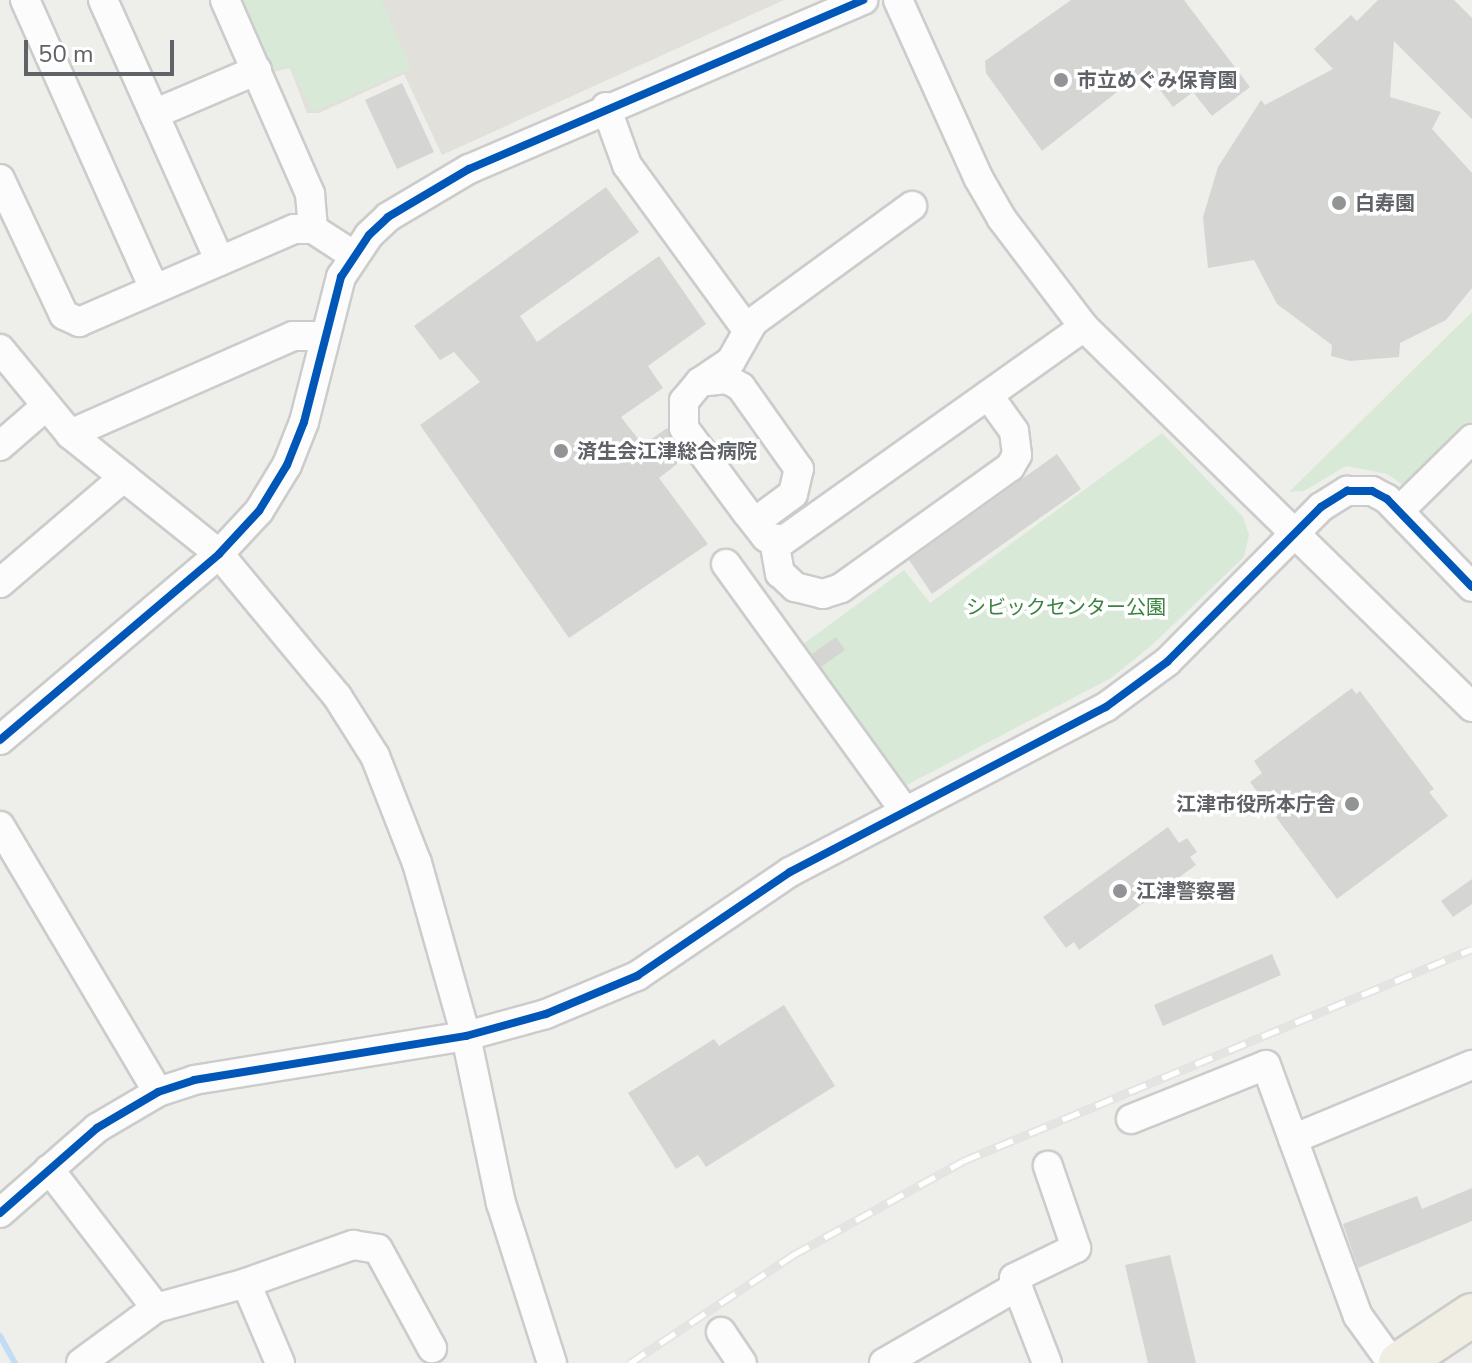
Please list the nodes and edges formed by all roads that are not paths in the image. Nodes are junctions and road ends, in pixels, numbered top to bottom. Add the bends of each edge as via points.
1 (25, 0) edge
2 (103, 0) edge
3 (225, 0) edge
4 (863, 0) edge
5 (898, 0) edge
6 (257, 70) junction
7 (606, 107) junction
8 (154, 114) junction
9 (0, 179) edge
10 (313, 229) junction
11 (353, 255) junction
12 (220, 261) junction
13 (154, 289) junction
14 (1084, 327) junction
15 (748, 331) junction
16 (323, 336) junction
17 (0, 349) edge
18 (700, 382) junction
19 (741, 387) junction
20 (988, 395) junction
21 (46, 406) junction
22 (70, 434) junction
23 (1472, 439) edge
24 (0, 446) edge
25 (124, 477) junction
26 (1399, 511) junction
27 (764, 531) junction
28 (1298, 532) junction
29 (219, 554) junction
30 (726, 564) dead end
31 (1469, 579) edge
32 (0, 583) edge
33 (1472, 707) edge
34 (0, 740) edge
35 (904, 810) junction
36 (0, 826) edge
37 (466, 1036) junction
38 (1472, 1065) edge
39 (158, 1092) junction
40 (1131, 1119) dead end
41 (1293, 1139) junction
42 (1048, 1166) dead end
43 (49, 1169) junction
44 (0, 1213) edge
45 (246, 1283) junction
46 (1018, 1286) junction
47 (156, 1308) junction
48 (1472, 1315) edge
49 (721, 1332) dead end
50 (432, 1348) dead end
51 (81, 1363) edge
52 (280, 1363) edge
53 (552, 1363) edge
54 (742, 1363) edge
55 (884, 1363) edge
56 (1047, 1363) edge
57 (1392, 1363) edge
58 (1400, 1363) edge

1 - 13 street
2 - 8 street
3 - 6 street
4 - 7 street
5 - 14 street via 979,179 1002,219
6 - 8 street
6 - 10 street via 310,194
7 - 11 street via 430,189 388,217
7 - 15 street via 627,165
8 - 12 street
9 - 13 street via 64,315 79,322
10 - 11 street
10 - 12 street via 294,229
11 - 16 street
12 - 13 street
14 - 20 street
14 - 28 street
15 - 18 street via 731,361
15 - 19 street via 753,322 916,211 760,332 742,362
16 - 22 street via 293,336
16 - 29 street via 304,422 287,465 259,511
17 - 21 street
18 - 19 street via 727,379
18 - 27 street via 684,401 684,428
19 - 27 street via 801,476
20 - 27 street via 792,537
20 - 27 street via 1014,431 1017,455 1010,467 841,588 823,594 795,587 780,573
21 - 22 street
21 - 24 street
22 - 25 street
23 - 26 street
25 - 29 street
25 - 32 street
26 - 28 street via 1379,494 1347,491 1328,501
26 - 31 street
28 - 33 street
28 - 35 street via 1167,662 1106,707
29 - 34 street
29 - 37 street via 337,696 375,756 417,863
30 - 35 street
35 - 37 street via 790,872 637,976 546,1014
36 - 39 street
37 - 39 street via 194,1080
37 - 53 street via 501,1203
38 - 41 street
39 - 43 street via 97,1128
40 - 41 street via 1266,1065
41 - 57 street via 1358,1316
42 - 46 street via 1076,1248 1014,1278
43 - 44 street
43 - 47 street
45 - 47 street
45 - 50 street via 353,1245 378,1249
45 - 52 street
46 - 55 street
46 - 56 street
47 - 51 street
48 - 58 highway
49 - 54 street

